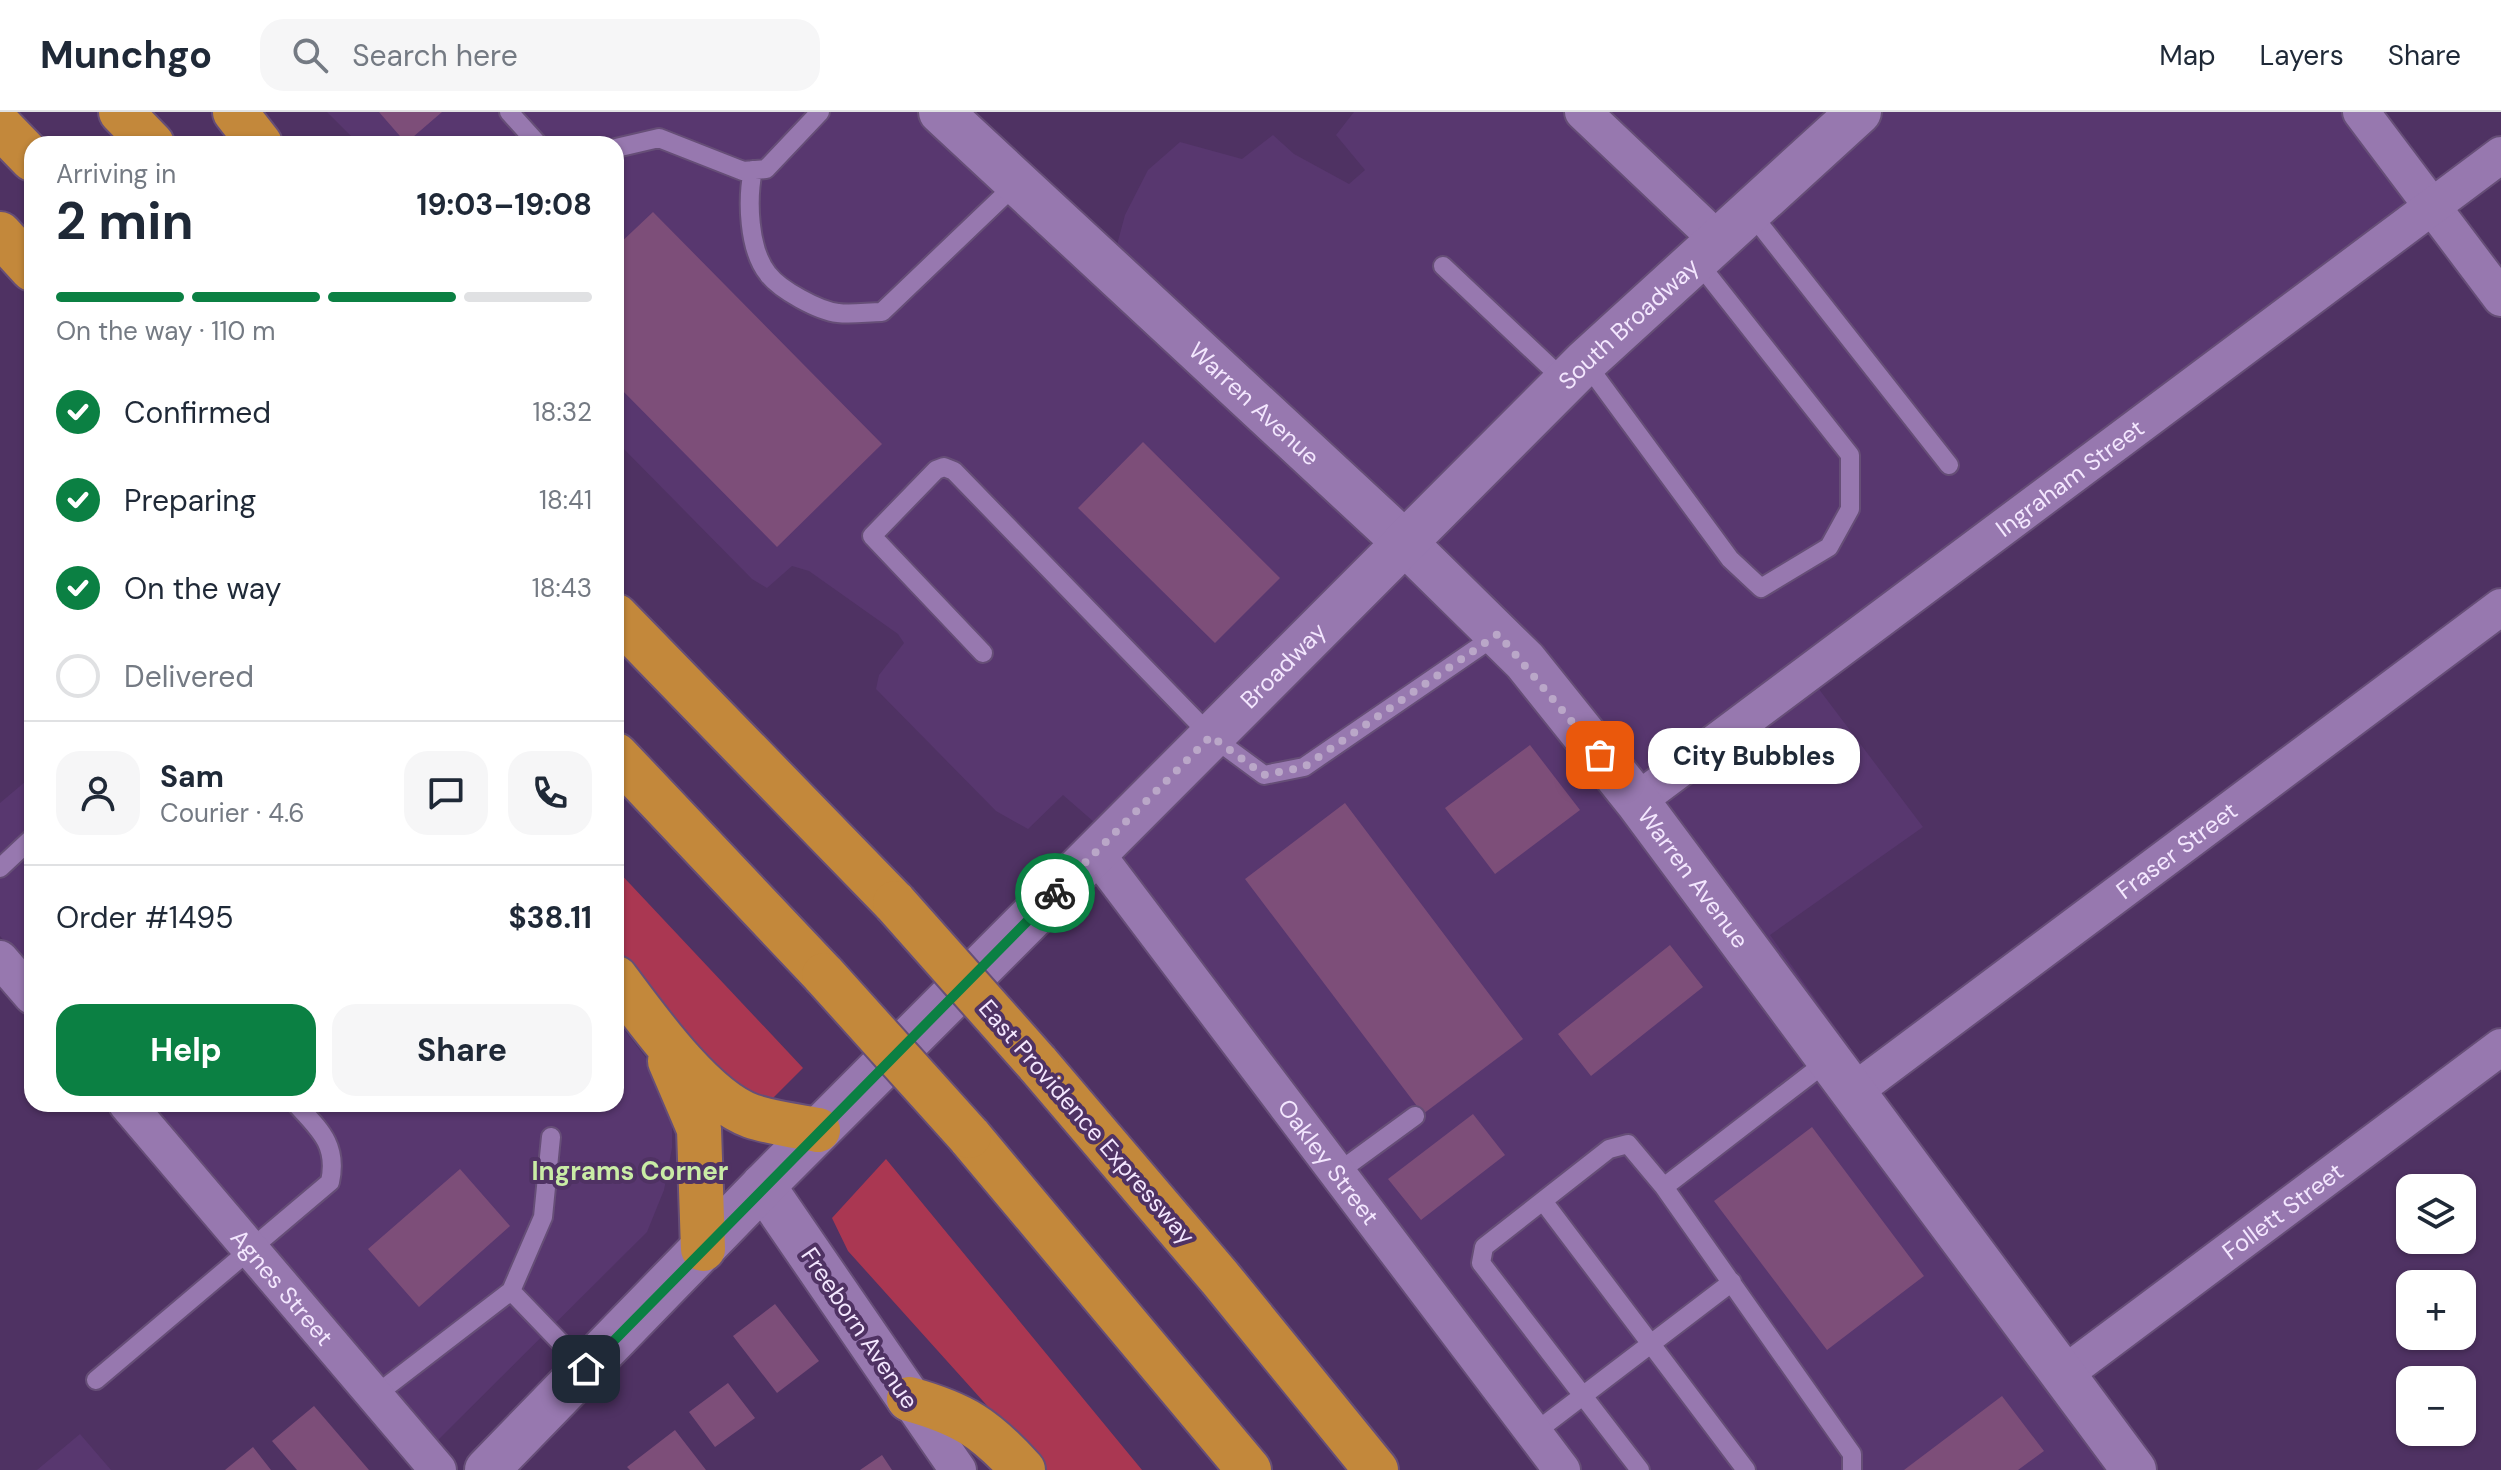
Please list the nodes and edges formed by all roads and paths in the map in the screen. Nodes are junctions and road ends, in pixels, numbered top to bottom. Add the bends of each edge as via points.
1 (121, 112) edge
2 (235, 112) edge
3 (509, 112) edge
4 (820, 112) edge
5 (941, 112) edge
6 (1583, 112) edge
7 (1859, 112) edge
8 (2361, 112) edge
9 (0, 126) edge
10 (144, 136) edge
11 (254, 136) edge
12 (531, 136) edge
13 (624, 146) edge
14 (24, 151) edge
15 (2501, 155) edge
16 (753, 170) junction
17 (1017, 183) junction
18 (2434, 208) junction
19 (1750, 212) junction
20 (0, 234) edge
21 (1708, 251) junction
22 (24, 260) edge
23 (1443, 266) dead end
24 (2501, 298) edge
25 (1576, 372) junction
26 (1949, 465) dead end
27 (1404, 542) junction
28 (624, 606) edge
29 (2501, 607) edge
30 (624, 624) edge
31 (1498, 634) junction
32 (983, 653) dead end
33 (692, 693) junction
34 (1211, 736) junction
35 (624, 763) edge
36 (1637, 801) junction
37 (24, 846) edge
38 (1095, 852) junction
39 (0, 868) edge
40 (0, 959) edge
41 (24, 985) edge
42 (624, 989) edge
43 (660, 1037) junction
44 (2501, 1047) edge
45 (1841, 1076) junction
46 (142, 1112) edge
47 (303, 1112) edge
48 (1415, 1116) dead end
49 (818, 1130) junction
50 (551, 1137) dead end
51 (1337, 1173) junction
52 (763, 1186) junction
53 (1664, 1187) junction
54 (1543, 1201) junction
55 (703, 1249) junction
56 (252, 1250) junction
57 (1732, 1282) junction
58 (511, 1291) junction
59 (1651, 1344) junction
60 (586, 1369) junction
61 (2063, 1375) junction
62 (96, 1380) dead end
63 (373, 1397) junction
64 (1583, 1397) junction
65 (909, 1399) junction
66 (1534, 1433) junction
67 (438, 1470) edge
68 (487, 1470) edge
69 (958, 1470) edge
70 (1023, 1470) edge
71 (1249, 1470) edge
72 (1376, 1470) edge
73 (1562, 1470) edge
74 (1640, 1470) edge
75 (1746, 1470) edge
76 (1852, 1470) edge
77 (2134, 1470) edge

1 - 10 highway
2 - 11 highway
3 - 12 lane
4 - 16 lane via 766,169
5 - 17 main road, Warren Avenue
6 - 21 street
7 - 19 main road, South Broadway
8 - 18 street
9 - 14 highway
13 - 16 lane via 659,138 743,171
15 - 18 street, Ingraham Street
16 - 17 lane via 748,196 753,237 767,274 806,303 837,313 882,312
17 - 27 main road, Warren Avenue
18 - 24 street
18 - 36 street, Ingraham Street
19 - 21 main road, South Broadway
19 - 26 lane
20 - 22 highway
21 - 25 main road, South Broadway
21 - 25 lane via 1850,455 1850,509 1829,547 1761,588 1730,559
23 - 25 lane
25 - 27 main road, South Broadway
27 - 31 main road, Warren Avenue
27 - 34 main road, Broadway
28 - 33 highway
29 - 45 street, Fraser Street
30 - 33 highway, East Providence Expressway
31 - 34 lane via 1304,767 1264,775
31 - 36 main road, Warren Avenue
32 - 34 lane via 872,536 944,467 954,471
33 - 72 highway, East Providence Expressway, bridge via 895,903 1037,1063
34 - 38 main road, Broadway
35 - 71 highway, bridge via 969,1136
36 - 45 main road, Warren Avenue
37 - 39 lane
38 - 49 main road, Broadway
38 - 51 street, Oakley Street
40 - 41 street
42 - 43 highway
43 - 49 highway via 717,1095 749,1116
43 - 55 highway via 699,1129
44 - 61 street, Follett Street
45 - 53 lane
45 - 61 main road, Warren Avenue
46 - 56 street, Agnes Street
47 - 56 lane via 324,1134 334,1162 330,1182
48 - 51 lane
49 - 52 main road, Broadway
50 - 58 lane via 543,1217
51 - 66 street, Oakley Street
52 - 55 main road, Broadway
52 - 65 main road, Freeborn Avenue
53 - 54 lane via 1628,1144 1609,1149
53 - 57 lane
54 - 59 lane
54 - 64 lane via 1484,1247 1481,1263
55 - 60 main road, Broadway
56 - 62 lane
56 - 63 street, Agnes Street
57 - 59 lane
57 - 76 lane via 1852,1454
58 - 60 lane
58 - 63 lane
59 - 64 lane
59 - 75 lane
60 - 68 main road, Broadway
61 - 77 main road, Warren Avenue
63 - 67 street, Agnes Street
64 - 66 lane
64 - 74 lane
65 - 69 street, Freeborn Avenue
65 - 70 highway via 952,1411 979,1427
66 - 73 street, Oakley Street

